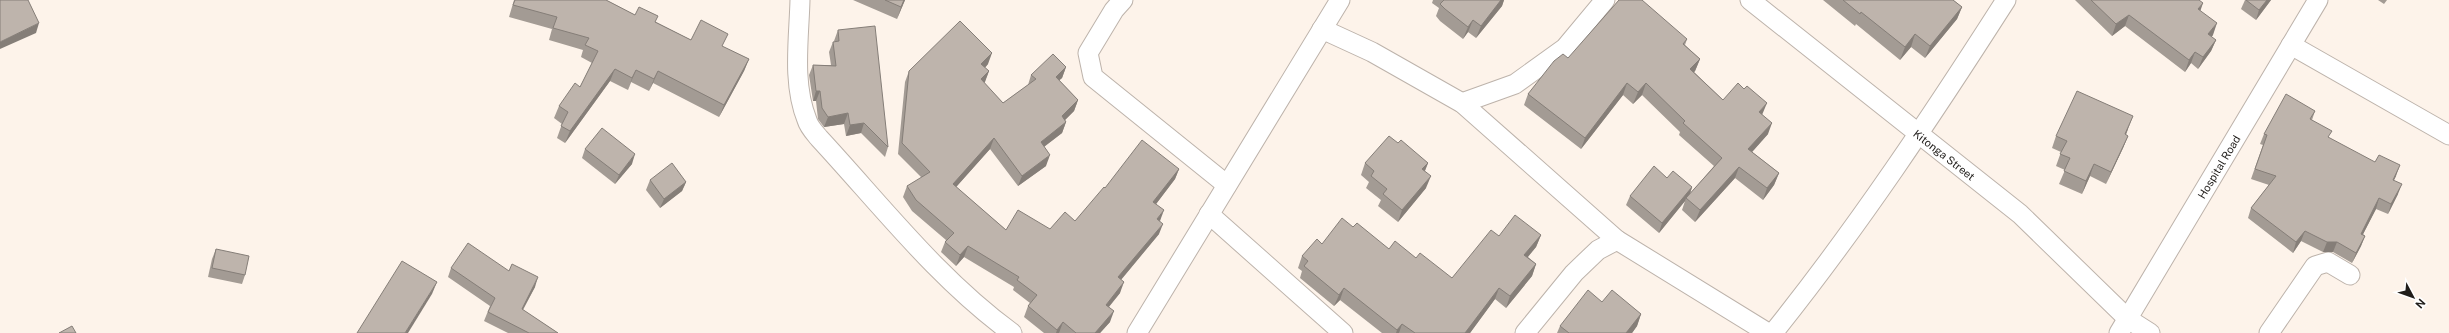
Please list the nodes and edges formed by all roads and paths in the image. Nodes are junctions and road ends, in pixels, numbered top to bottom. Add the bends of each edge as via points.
1 (800, 0) edge
2 (1123, 0) edge
3 (1340, 0) edge
4 (1605, 0) edge
5 (1750, 0) edge
6 (2006, 0) edge
7 (2318, 0) edge
8 (1322, 29) junction
9 (2291, 45) junction
10 (1462, 102) junction
11 (2449, 135) edge
12 (1919, 136) junction
13 (1227, 185) junction
14 (1209, 214) junction
15 (1617, 240) junction
16 (2350, 275) dead end
17 (2124, 326) edge
18 (1012, 333) edge
19 (1137, 333) edge
20 (1344, 333) edge
21 (1525, 333) edge
22 (1768, 333) edge
23 (1773, 333) edge
24 (2150, 333) edge
25 (2269, 333) edge

1 - 18 street via 798,69 800,97 807,121 819,138 908,237 978,308
2 - 13 street via 1088,53 1093,77
3 - 8 street
4 - 10 street via 1565,48 1515,84
5 - 12 street, Kitonga Street
6 - 12 street
7 - 9 street, Hospital Road
8 - 10 street via 1372,52
8 - 13 street
9 - 11 street
9 - 17 street, Hospital Road
10 - 15 street
12 - 17 street, Kitonga Street via 2020,214
12 - 23 street via 1807,291
13 - 14 street
14 - 19 street
14 - 20 street
15 - 21 street via 1598,250 1574,273
15 - 22 street
16 - 25 street via 2328,262 2315,266
17 - 24 street, Kitonga Street

